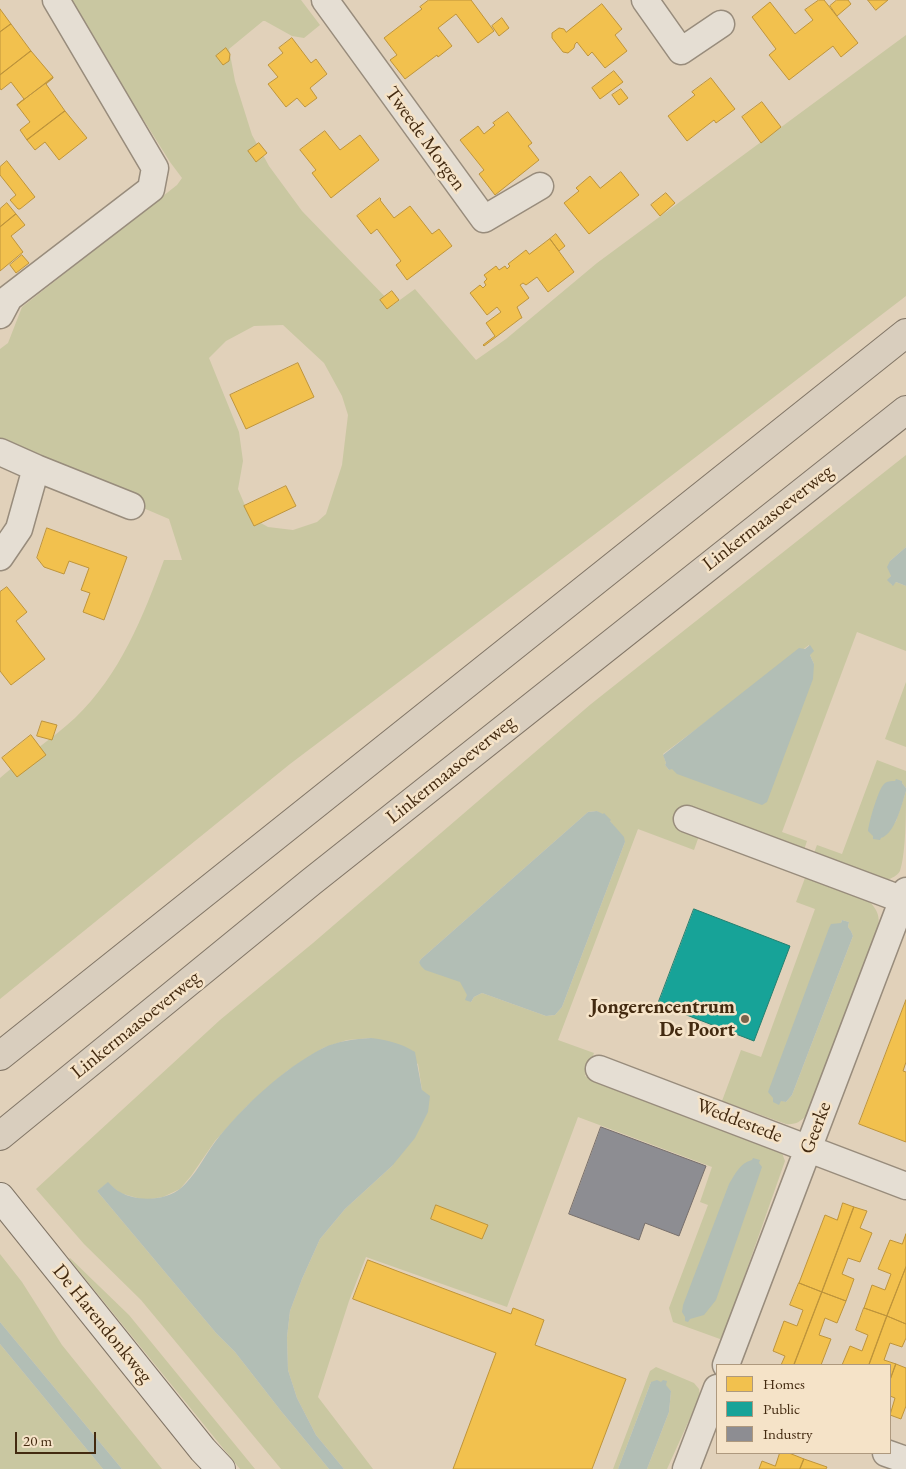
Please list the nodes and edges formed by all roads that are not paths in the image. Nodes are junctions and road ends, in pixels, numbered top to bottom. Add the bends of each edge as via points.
1 (56, 0) edge
2 (645, 0) edge
3 (330, 2) edge
4 (721, 24) dead end
5 (540, 186) dead end
6 (0, 315) edge
7 (906, 333) edge
8 (906, 410) edge
9 (0, 452) edge
10 (36, 468) junction
11 (131, 506) dead end
12 (0, 557) edge
13 (687, 819) dead end
14 (905, 898) edge
15 (0, 1056) edge
16 (599, 1069) dead end
17 (0, 1136) edge
18 (808, 1148) junction
19 (906, 1186) edge
20 (0, 1197) edge
21 (726, 1364) edge
22 (716, 1392) edge
23 (889, 1454) edge
24 (906, 1460) edge
25 (213, 1463) edge
26 (686, 1469) edge

1 - 6 street via 155,168 152,189 9,298
2 - 4 street via 681,51
3 - 5 street, Tweede Morgen via 484,219
7 - 15 highway
8 - 17 highway, Linkermaasoeverweg via 311,882
9 - 10 street
10 - 11 street
10 - 12 street via 19,529
13 - 14 street
14 - 18 street, Geerke
16 - 18 street, Weddestede
18 - 19 street, Weddestede
18 - 21 street, Geerke
20 - 25 main road, De Harendonkweg
22 - 26 street
23 - 24 street

